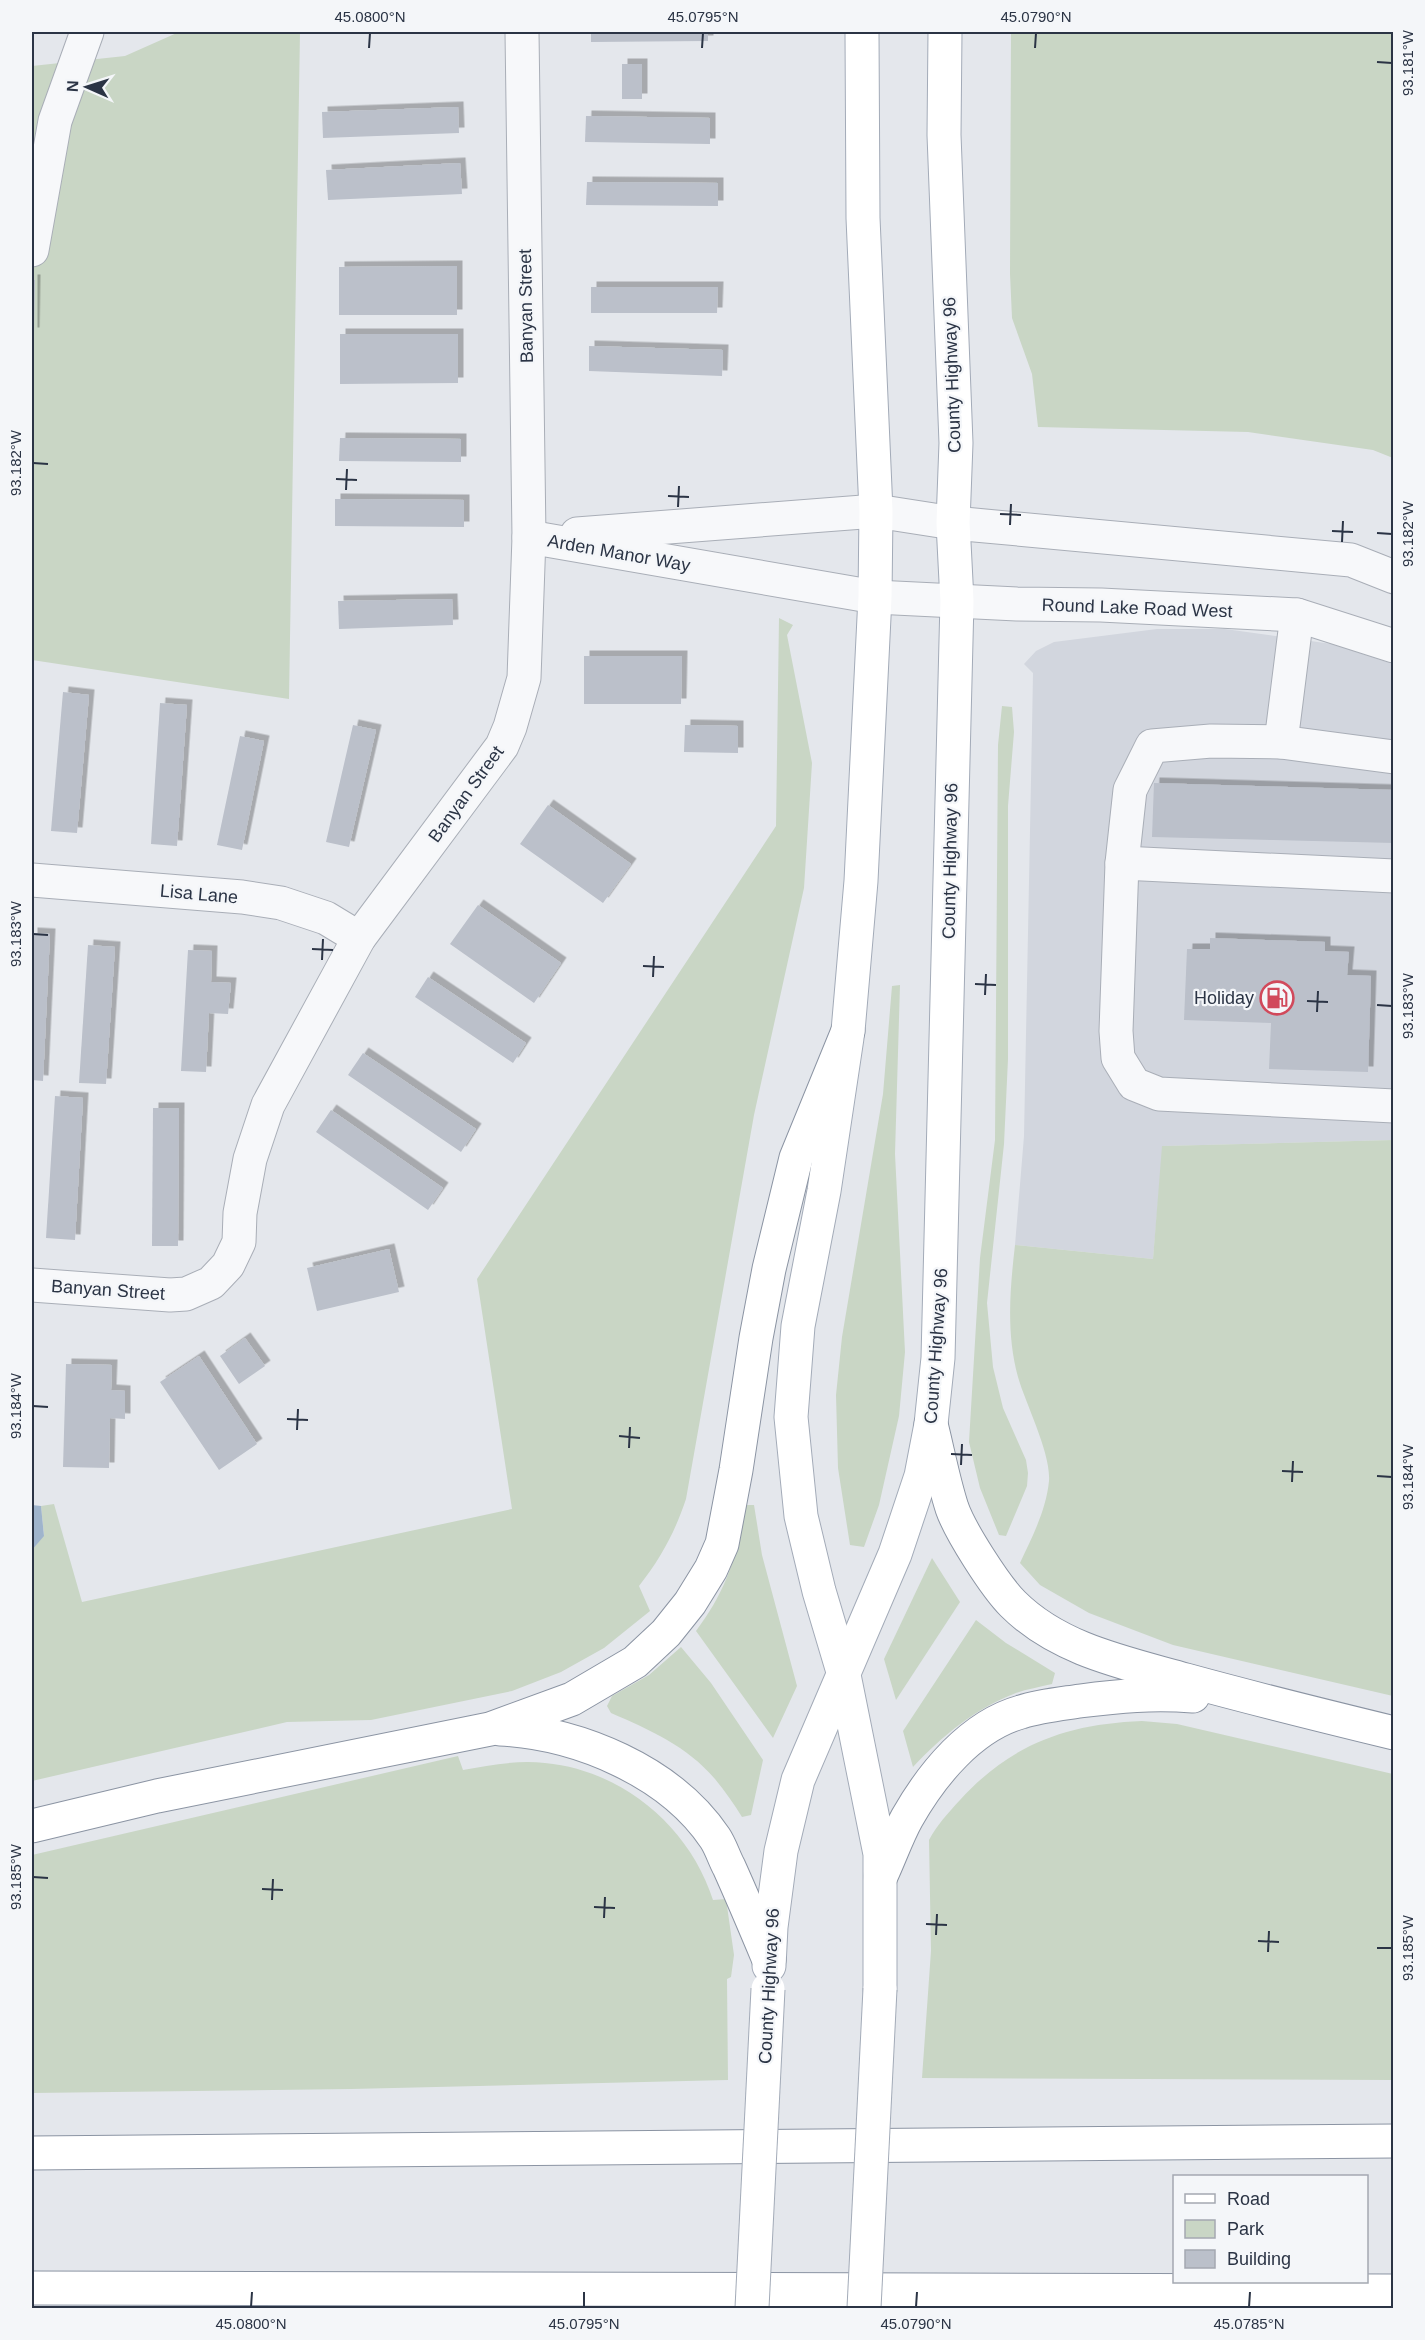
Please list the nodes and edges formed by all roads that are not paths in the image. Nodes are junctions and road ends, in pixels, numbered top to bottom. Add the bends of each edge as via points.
1 (87, 32) edge
2 (522, 32) edge
3 (862, 32) edge
4 (945, 32) edge
5 (32, 250) edge
6 (876, 511) junction
7 (953, 523) junction
8 (529, 537) junction
9 (1394, 577) edge
10 (875, 597) junction
11 (957, 601) junction
12 (1297, 615) junction
13 (1394, 646) edge
14 (1281, 742) junction
15 (1394, 757) edge
16 (1122, 863) junction
17 (1394, 876) edge
18 (32, 880) edge
19 (359, 938) junction
20 (848, 1031) junction
21 (1394, 1106) edge
22 (32, 1285) edge
23 (931, 1424) junction
24 (844, 1675) junction
25 (1263, 1702) junction
26 (490, 1729) junction
27 (1394, 1733) edge
28 (32, 1826) edge
29 (881, 1876) junction
30 (768, 1974) junction
31 (1394, 2141) edge
32 (32, 2153) edge
33 (32, 2288) edge
34 (1394, 2291) edge
35 (752, 2308) edge
36 (864, 2308) edge

1 - 5 street via 55,121
2 - 8 street, Banyan Street
3 - 6 main road via 863,218
4 - 7 main road, County Highway 96 via 944,135 956,443
6 - 7 street
6 - 8 street, Arden Manor Way
6 - 10 main road
7 - 9 street via 1351,560
7 - 11 main road, County Highway 96
8 - 10 street, Arden Manor Way
8 - 19 street, Banyan Street via 524,678 510,728 502,746
10 - 11 street, Round Lake Road West
10 - 20 main road via 861,881
11 - 12 street, Round Lake Road West
11 - 23 main road, County Highway 96 via 941,1283
12 - 13 street, Round Lake Road West
12 - 14 street
14 - 15 street
14 - 16 street via 1211,741 1152,746 1130,790
16 - 17 street
16 - 21 street via 1116,1031 1118,1058 1134,1084 1159,1094
18 - 19 street, Lisa Lane via 281,903 327,918
19 - 22 street, Banyan Street via 268,1105 250,1159 239,1242 228,1265 211,1283 186,1294
20 - 24 main road via 824,1191 798,1326 791,1417 801,1516
20 - 26 main road via 796,1158 768,1269 722,1544 711,1569 673,1625 635,1662 572,1699
23 - 24 main road, County Highway 96 via 921,1476 895,1554
23 - 25 main road via 953,1510 975,1551 1013,1604 1060,1638 1104,1657
24 - 29 main road
24 - 30 main road, County Highway 96 via 798,1780 781,1851
25 - 27 main road
25 - 29 main road via 1155,1693 1019,1712 987,1727 945,1763 906,1819
26 - 28 main road via 157,1796
26 - 30 main road via 528,1731 564,1739 616,1757 688,1807 715,1839
29 - 36 main road, bridge via 880,1989
30 - 35 main road, County Highway 96, bridge
31 - 32 main road
33 - 34 main road

